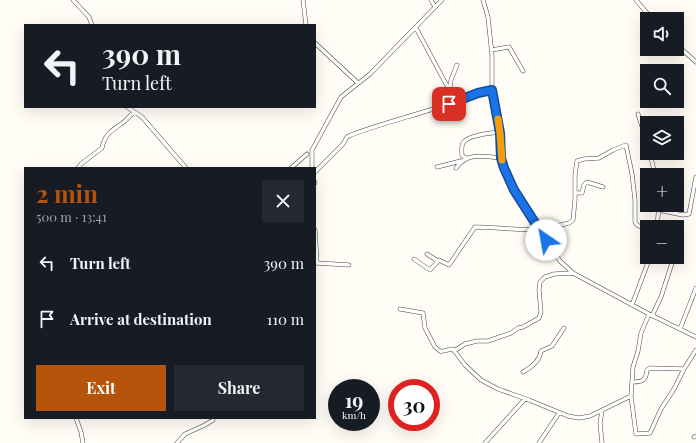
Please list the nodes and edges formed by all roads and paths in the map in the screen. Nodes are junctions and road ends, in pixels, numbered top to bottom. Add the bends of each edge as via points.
1 (72, 0) edge
2 (303, 0) edge
3 (431, 0) edge
4 (442, 0) edge
5 (483, 0) edge
6 (636, 0) edge
7 (435, 7) junction
8 (646, 12) edge
9 (92, 24) edge
10 (306, 24) edge
11 (416, 28) junction
12 (316, 44) edge
13 (491, 50) junction
14 (684, 51) edge
15 (696, 62) edge
16 (457, 65) dead end
17 (523, 71) dead end
18 (358, 83) junction
19 (492, 90) junction
20 (128, 108) edge
21 (134, 112) junction
22 (638, 114) dead end
23 (640, 120) edge
24 (500, 132) junction
25 (307, 154) dead end
26 (467, 158) junction
27 (501, 158) junction
28 (461, 161) junction
29 (79, 167) edge
30 (185, 167) edge
31 (292, 167) edge
32 (312, 167) edge
33 (437, 167) dead end
34 (456, 168) dead end
35 (316, 171) edge
36 (696, 177) edge
37 (604, 186) dead end
38 (576, 193) junction
39 (668, 212) edge
40 (640, 226) edge
41 (539, 229) junction
42 (427, 254) dead end
43 (414, 259) dead end
44 (438, 261) junction
45 (316, 263) edge
46 (647, 264) edge
47 (672, 264) edge
48 (349, 265) dead end
49 (573, 273) junction
50 (696, 288) edge
51 (632, 305) junction
52 (400, 309) dead end
53 (650, 315) junction
54 (564, 328) dead end
55 (680, 329) junction
56 (696, 337) edge
57 (454, 350) junction
58 (696, 350) edge
59 (684, 369) junction
60 (523, 372) dead end
61 (632, 382) junction
62 (631, 396) junction
63 (525, 398) junction
64 (602, 411) junction
65 (559, 413) junction
66 (76, 419) edge
67 (213, 419) edge
68 (83, 443) edge
69 (177, 443) edge
70 (485, 443) edge
71 (539, 443) edge
72 (602, 443) edge

1 - 9 street via 89,17
2 - 10 street
3 - 7 street
4 - 7 street
5 - 13 street via 488,17
6 - 8 street
7 - 11 street
11 - 16 street via 450,88
11 - 18 street
12 - 18 street
13 - 17 street via 509,47
13 - 19 street
14 - 15 street
18 - 32 street via 341,97 323,128 312,150
19 - 24 street
19 - 35 street via 352,135
20 - 21 street
21 - 29 street via 103,139 102,148
21 - 30 street via 142,117
22 - 23 street
24 - 26 street via 468,138 462,145 462,156
24 - 27 street
25 - 31 street
26 - 27 street via 480,155
26 - 28 street
27 - 41 street via 514,190
28 - 33 street
28 - 34 street
36 - 39 street via 689,214
37 - 38 street via 587,182 582,193
38 - 40 street via 577,161 599,158 626,145 632,174 635,222
38 - 41 street via 572,222
41 - 44 street via 525,231 476,227 449,265
41 - 49 street via 560,260
42 - 44 street
43 - 44 street via 430,270
45 - 48 street
46 - 51 street
47 - 53 street via 661,297
49 - 51 street
49 - 57 street via 554,274 540,282 539,318 511,334 465,344
50 - 55 street
51 - 53 street
52 - 57 street via 423,313 425,328 436,347 444,352
53 - 55 street
53 - 61 street via 641,333
54 - 60 street via 552,346 541,351 538,360
55 - 56 street
57 - 63 street via 481,380
58 - 59 street
59 - 61 street via 650,368 645,379
59 - 62 street via 650,433 636,434
61 - 62 street
62 - 64 street
63 - 65 street
63 - 70 street
64 - 65 street via 580,418
64 - 72 street
65 - 71 street
66 - 68 street
67 - 69 street via 210,423 185,434

